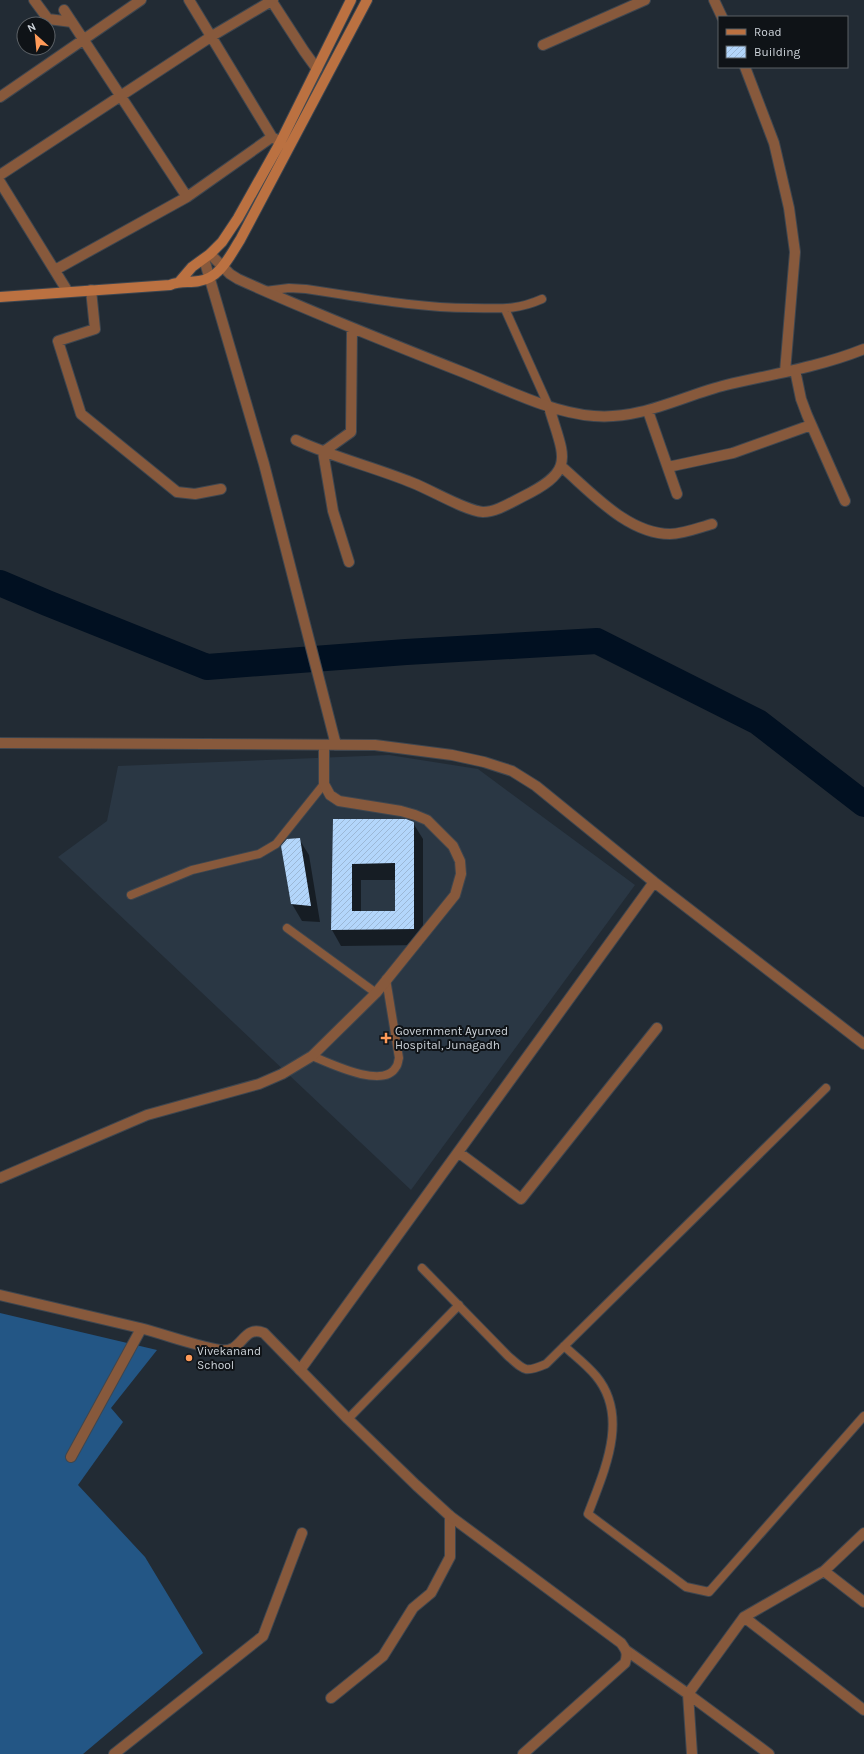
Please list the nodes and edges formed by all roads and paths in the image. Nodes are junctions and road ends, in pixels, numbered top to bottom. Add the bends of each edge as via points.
1 (34, 0) edge
2 (141, 0) edge
3 (189, 0) edge
4 (272, 0) edge
5 (351, 0) edge
6 (367, 0) edge
7 (645, 0) edge
8 (714, 0) edge
9 (64, 10) dead end
10 (722, 16) edge
11 (72, 22) junction
12 (212, 36) junction
13 (83, 39) junction
14 (543, 45) dead end
15 (746, 68) edge
16 (318, 69) junction
17 (121, 96) junction
18 (0, 97) edge
19 (276, 140) junction
20 (288, 150) junction
21 (0, 175) edge
22 (0, 182) edge
23 (187, 197) junction
24 (207, 256) junction
25 (223, 266) junction
26 (55, 270) junction
27 (209, 279) junction
28 (180, 282) junction
29 (91, 290) junction
30 (264, 291) junction
31 (68, 292) junction
32 (0, 297) edge
33 (542, 299) dead end
34 (505, 309) junction
35 (352, 328) junction
36 (864, 349) edge
37 (790, 371) junction
38 (549, 407) junction
39 (648, 411) junction
40 (811, 425) junction
41 (296, 440) dead end
42 (323, 452) junction
43 (562, 467) junction
44 (668, 467) junction
45 (221, 489) dead end
46 (677, 494) dead end
47 (844, 501) dead end
48 (712, 524) dead end
49 (349, 562) dead end
50 (0, 743) edge
51 (324, 745) junction
52 (336, 745) junction
53 (324, 784) junction
54 (654, 882) junction
55 (131, 895) dead end
56 (287, 928) dead end
57 (386, 980) junction
58 (376, 993) junction
59 (657, 1028) dead end
60 (864, 1044) edge
61 (312, 1056) junction
62 (826, 1088) dead end
63 (458, 1152) junction
64 (0, 1178) edge
65 (422, 1268) dead end
66 (0, 1295) edge
67 (459, 1305) junction
68 (141, 1328) junction
69 (564, 1346) junction
70 (300, 1370) junction
71 (864, 1416) edge
72 (348, 1419) junction
73 (71, 1456) dead end
74 (450, 1516) junction
75 (302, 1533) dead end
76 (864, 1534) edge
77 (824, 1570) junction
78 (864, 1602) edge
79 (744, 1617) junction
80 (627, 1651) junction
81 (688, 1694) junction
82 (331, 1698) dead end
83 (864, 1710) edge
84 (114, 1754) edge
85 (523, 1754) edge
86 (692, 1754) edge
87 (769, 1754) edge

1 - 11 street via 48,19
2 - 13 street
3 - 12 street
4 - 12 street
4 - 16 street
5 - 16 main road
6 - 20 main road
7 - 14 street
8 - 10 street
9 - 11 street
11 - 13 street
12 - 17 street
12 - 19 street
13 - 17 street
13 - 18 street
15 - 37 street via 774,143 789,208 795,252
16 - 19 main road
17 - 21 street
17 - 23 street
19 - 20 street
19 - 23 street
19 - 24 main road via 238,218 222,242
20 - 25 main road via 240,240
22 - 26 street
23 - 26 street
24 - 25 street
24 - 27 street
24 - 28 main road via 192,266
25 - 27 main road
25 - 30 street via 238,279
26 - 31 street
27 - 28 main road
27 - 52 street via 264,464
28 - 29 main road via 170,285
29 - 31 main road
29 - 45 street via 96,329 58,341 80,414 177,492 195,494
30 - 34 lane via 295,288 451,309
30 - 35 street
31 - 32 main road
33 - 34 lane
34 - 38 lane
35 - 38 street
35 - 42 street via 351,432
36 - 37 street via 836,360
37 - 39 street via 725,385
37 - 40 street
38 - 39 street via 594,416 616,416
38 - 43 street via 562,454
39 - 44 street
40 - 44 street via 732,453
40 - 47 street
41 - 42 street
42 - 43 street via 412,483 471,511 484,512 498,509 540,488
42 - 49 street via 332,511
43 - 48 street via 619,516 641,530 669,534
44 - 46 street
50 - 51 street
51 - 52 street
51 - 53 street
52 - 54 street via 375,745 452,755 512,771 536,786
53 - 55 lane via 276,844 269,849 259,854 192,870
53 - 57 street via 330,795 339,801 401,811 427,820 453,846 460,861 461,874 455,895
54 - 60 street
54 - 63 street
56 - 58 lane
57 - 58 street
57 - 61 lane via 399,1058 390,1074 358,1074
58 - 61 street
59 - 63 street via 521,1199
61 - 64 street via 259,1084 147,1115
62 - 69 lane
63 - 70 street
65 - 67 lane
66 - 68 street
67 - 69 lane via 523,1369 532,1370 546,1364
67 - 72 lane
68 - 70 street via 222,1350 238,1345 250,1332 257,1330 264,1333
68 - 73 street
69 - 71 lane via 596,1376 610,1407 613,1427 610,1451 588,1514 686,1587 709,1592
70 - 72 street
72 - 74 street
74 - 80 street via 621,1643
74 - 82 street via 450,1556 431,1593 414,1608 383,1656
75 - 84 street via 262,1636
76 - 77 street
77 - 78 street
77 - 79 street
79 - 81 street
79 - 83 street
80 - 81 street
80 - 85 street via 625,1663
81 - 86 street
81 - 87 street

